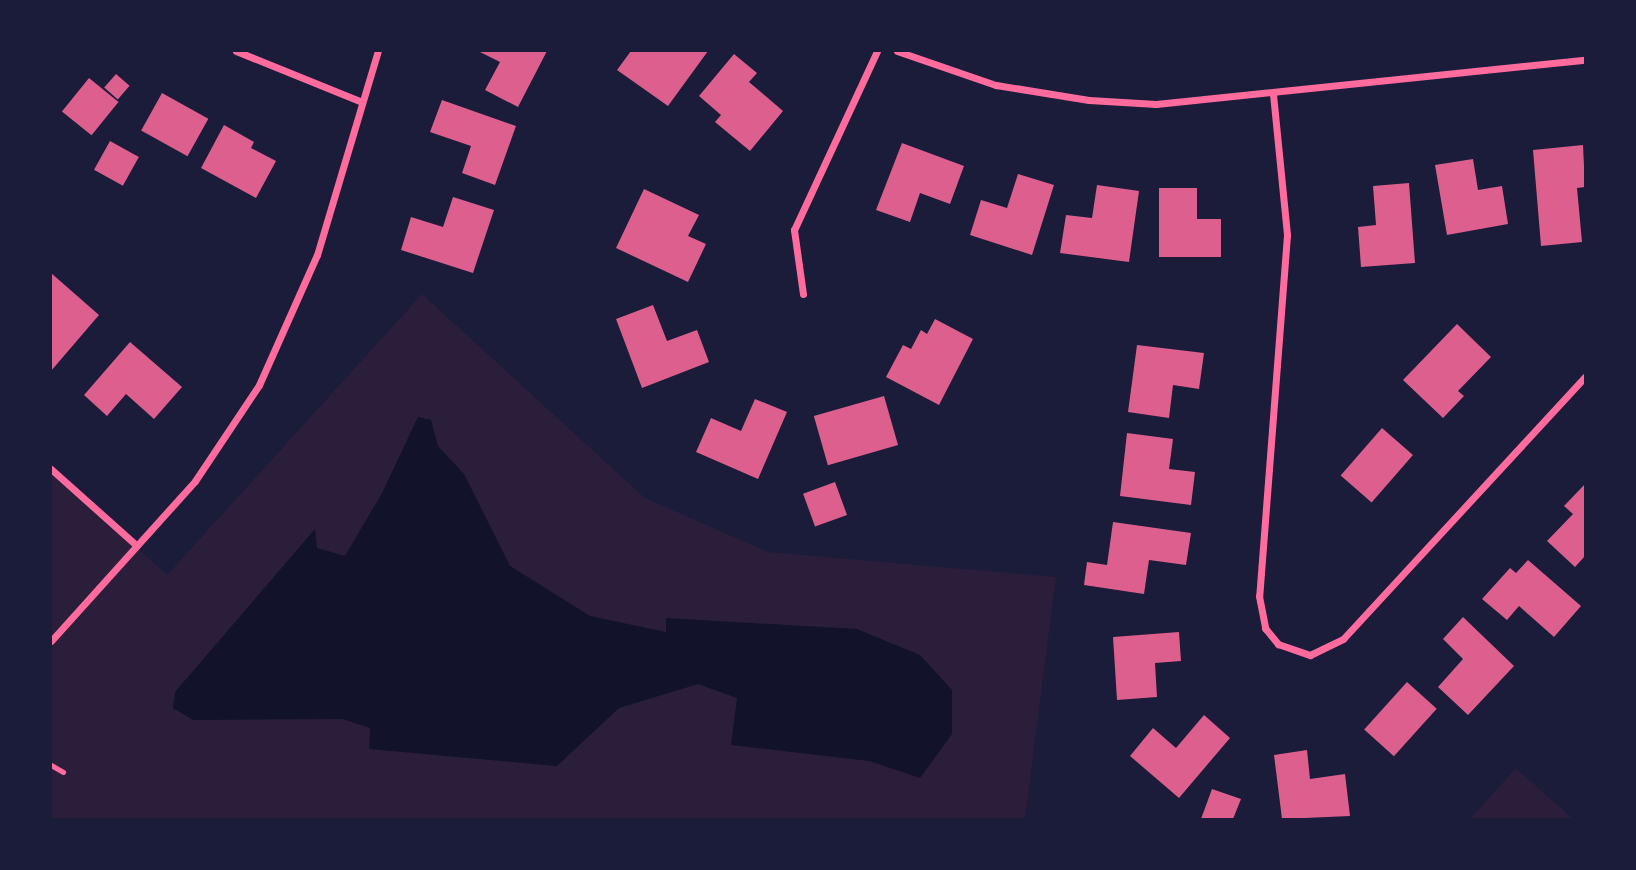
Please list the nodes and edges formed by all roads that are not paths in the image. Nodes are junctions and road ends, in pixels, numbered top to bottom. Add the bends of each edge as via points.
1 (236, 51) edge
2 (378, 51) edge
3 (877, 51) edge
4 (897, 51) edge
5 (1585, 60) edge
6 (1273, 94) junction
7 (360, 102) junction
8 (803, 294) dead end
9 (1585, 377) edge
10 (51, 469) edge
11 (137, 547) junction
12 (51, 642) edge
13 (51, 765) edge
14 (64, 772) dead end

1 - 7 street
2 - 7 street
3 - 8 street via 794,230
4 - 6 street via 996,85 1089,100 1156,104
5 - 6 street
6 - 9 street via 1287,235 1259,596 1265,628 1290,651 1310,655 1328,649 1364,619
7 - 11 street via 317,255 283,340 215,455
10 - 11 street
11 - 12 street
13 - 14 lane

